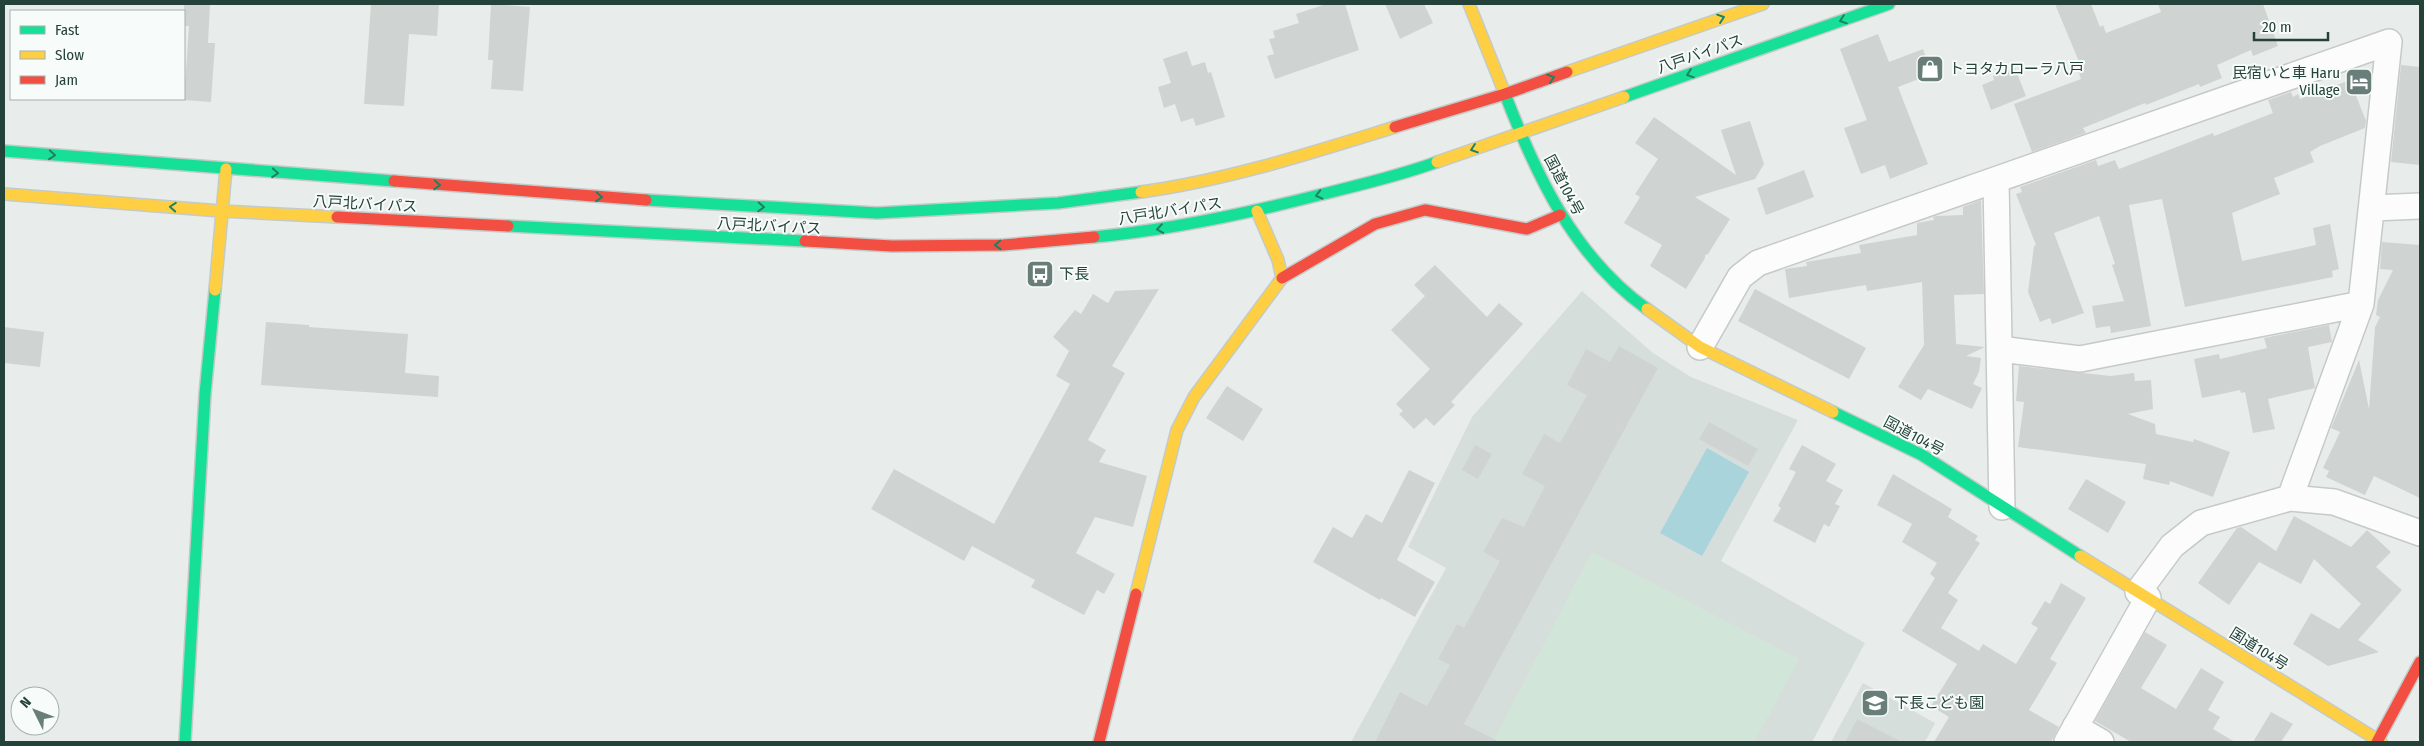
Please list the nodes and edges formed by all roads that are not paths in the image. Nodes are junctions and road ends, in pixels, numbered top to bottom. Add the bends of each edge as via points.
1 (1469, 4) edge
2 (1763, 4) edge
3 (1889, 4) edge
4 (1505, 94) junction
5 (1520, 133) junction
6 (4, 150) edge
7 (226, 169) junction
8 (1996, 180) junction
9 (4, 194) edge
10 (2420, 206) edge
11 (2372, 208) junction
12 (222, 211) junction
13 (1258, 211) junction
14 (1560, 215) junction
15 (1282, 278) junction
16 (2361, 304) junction
17 (1700, 347) junction
18 (2000, 349) junction
19 (2290, 498) junction
20 (2002, 507) junction
21 (2420, 532) edge
22 (2143, 595) junction
23 (2420, 662) edge
24 (2071, 735) edge
25 (184, 742) edge
26 (1099, 742) edge
27 (2101, 742) edge
28 (2379, 742) edge

1 - 4 main road, 国道104号
4 -> 2 main road, 八戸バイパス
3 -> 5 main road, 八戸バイパス
4 - 5 main road, 国道104号
7 -> 4 main road, 八戸北バイパス via 709,205 876,213 1058,203 1176,187 1231,174
5 -> 13 main road, 八戸北バイパス via 1407,172
5 - 14 main road, 国道104号
6 -> 7 main road, 八戸北バイパス
7 - 12 main road
8 - 11 street via 2389,42
8 - 17 street via 1758,263 1740,277
8 - 18 street
12 -> 9 main road, 八戸北バイパス
10 - 11 street
11 - 16 street
13 -> 12 main road, 八戸北バイパス via 1117,235 1003,245 892,246
12 - 25 main road via 205,394
13 - 15 main road
14 - 15 main road via 1527,229 1425,210 1375,224
14 - 17 main road, 国道104号 via 1594,261 1642,306
15 - 26 main road via 1194,397 1177,430
16 - 18 street via 2080,359
16 - 19 street
17 - 20 main road, 国道104号 via 1922,455
18 - 20 street
19 - 21 street via 2334,502
19 - 22 street via 2200,523 2172,546
20 - 22 main road, 国道104号
22 - 24 street
22 - 28 main road, 国道104号
23 - 28 main road
24 - 27 street

